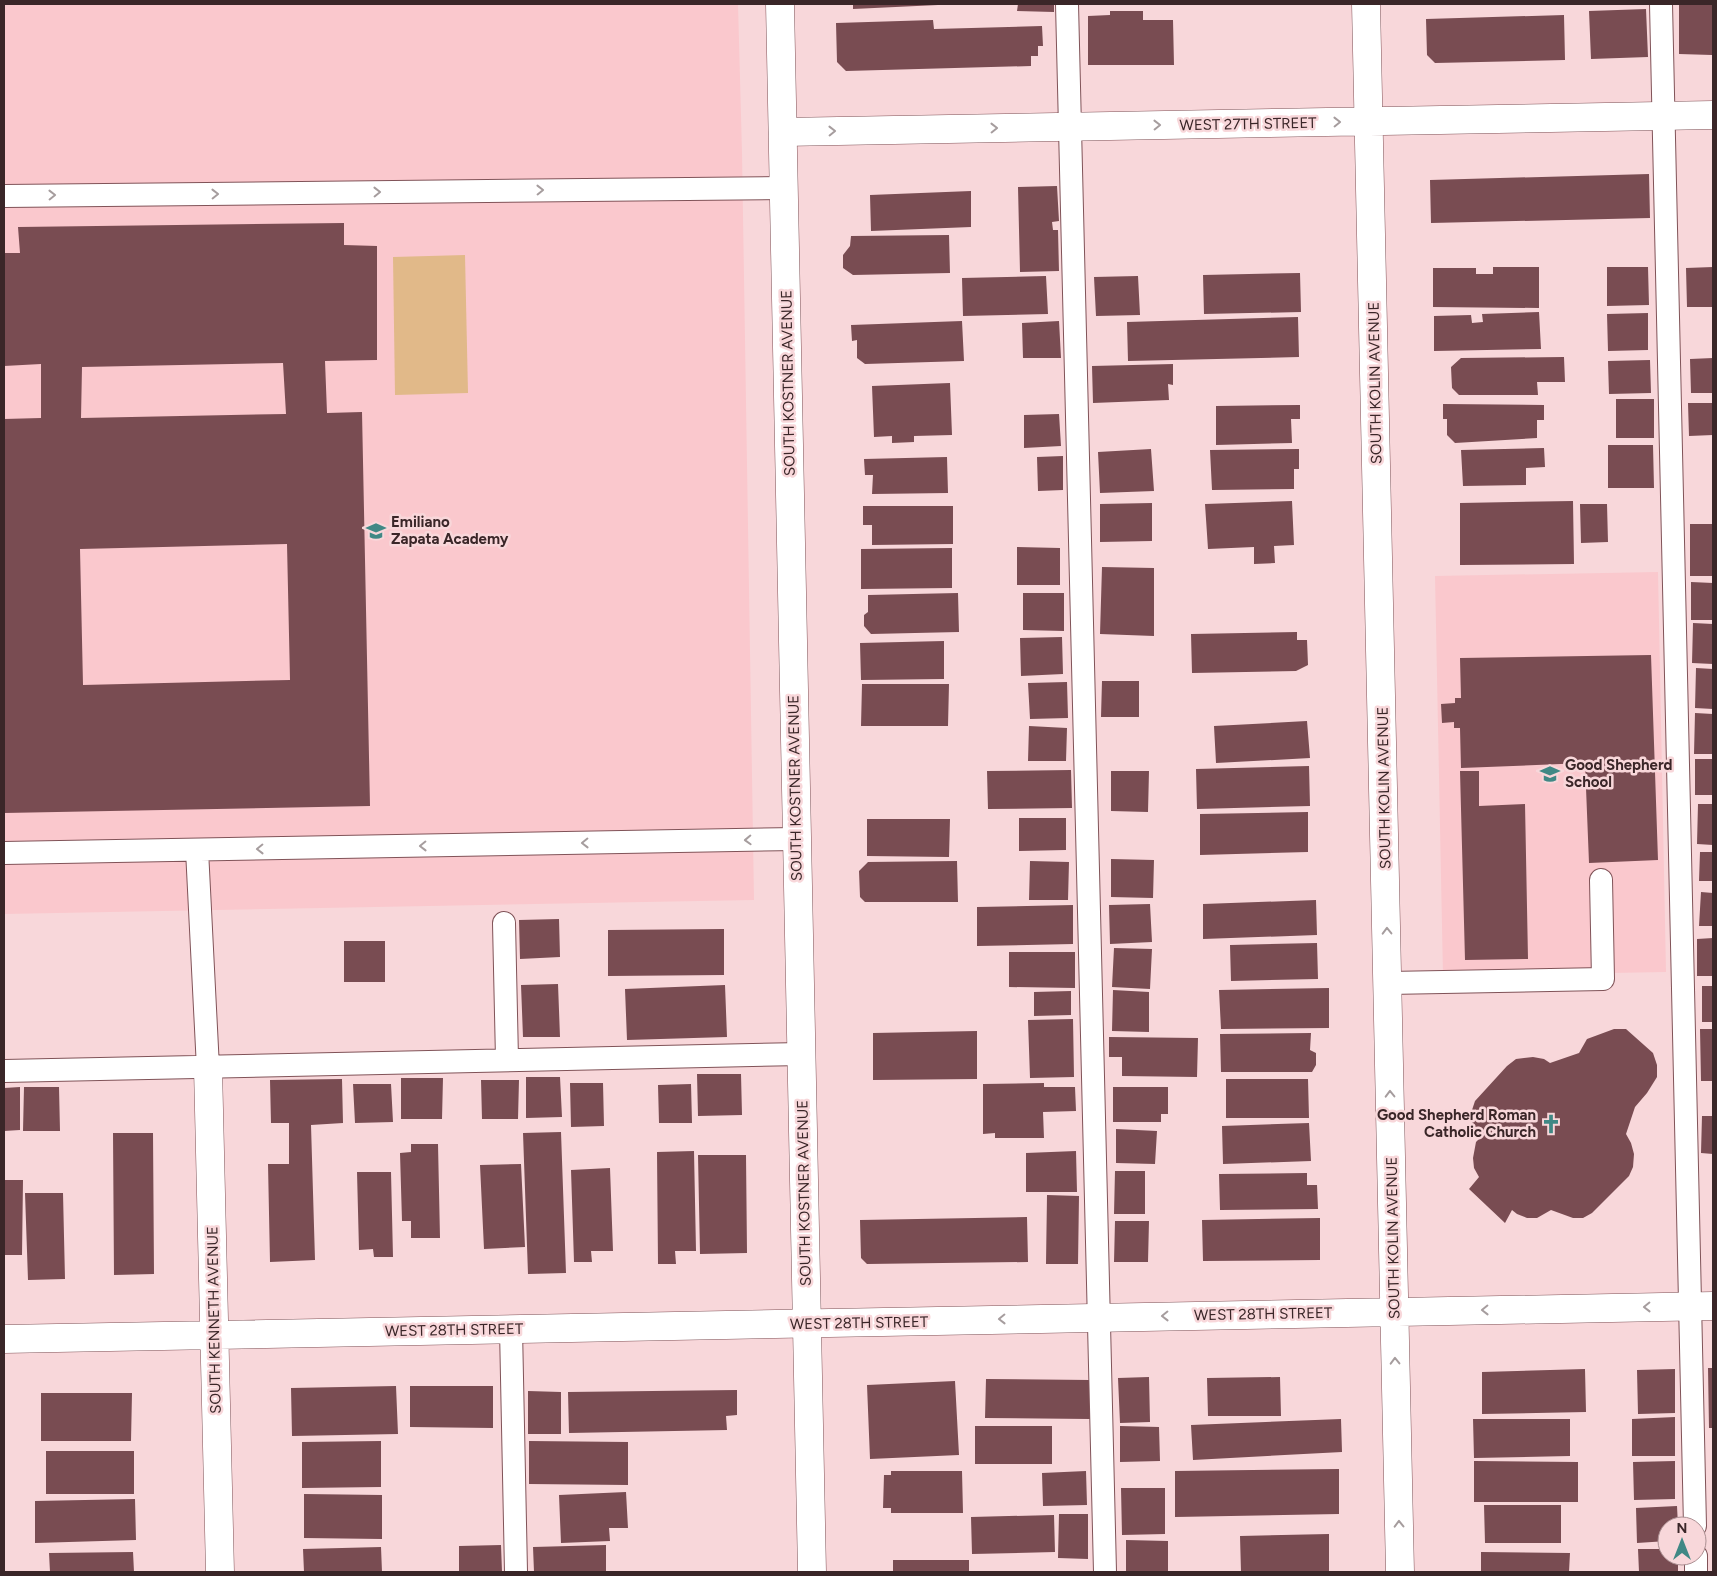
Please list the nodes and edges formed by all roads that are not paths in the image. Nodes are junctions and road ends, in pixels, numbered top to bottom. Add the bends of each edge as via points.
1 (780, 4) edge
2 (1067, 4) edge
3 (1366, 4) edge
4 (1661, 4) edge
5 (1663, 116) junction
6 (1713, 116) edge
7 (1369, 122) junction
8 (1070, 127) junction
9 (783, 132) junction
10 (784, 188) junction
11 (4, 196) edge
12 (796, 839) junction
13 (197, 850) junction
14 (4, 853) edge
15 (1601, 880) dead end
16 (504, 923) dead end
17 (1388, 983) junction
18 (802, 1054) junction
19 (506, 1059) junction
20 (208, 1068) junction
21 (4, 1071) edge
22 (1702, 1306) edge
23 (1394, 1312) junction
24 (1098, 1317) junction
25 (807, 1324) junction
26 (511, 1329) junction
27 (214, 1335) junction
28 (4, 1339) edge
29 (1695, 1516) edge
30 (220, 1572) edge
31 (516, 1572) edge
32 (812, 1572) edge
33 (1105, 1572) edge
34 (1400, 1572) edge

1 - 9 street, SOUTH KOSTNER AVENUE
2 - 8 lane
3 - 7 street, SOUTH KOLIN AVENUE
4 - 5 lane
5 - 6 street, WEST 27TH STREET
5 - 7 street, WEST 27TH STREET
5 - 22 lane
8 -> 7 street, WEST 27TH STREET
17 -> 7 street, SOUTH KOLIN AVENUE
9 -> 8 street, WEST 27TH STREET
8 - 24 lane
9 - 10 street, SOUTH KOSTNER AVENUE
11 -> 10 lane
10 - 12 street, SOUTH KOSTNER AVENUE
12 -> 13 lane
12 - 18 street, SOUTH KOSTNER AVENUE
13 - 14 lane
13 - 20 lane
15 - 17 lane via 1603,979
16 - 19 lane
23 -> 17 street, SOUTH KOLIN AVENUE
18 - 19 lane
18 - 25 street, SOUTH KOSTNER AVENUE
19 - 20 lane
20 - 21 lane
20 - 27 street, SOUTH KENNETH AVENUE
22 -> 23 street, WEST 28TH STREET
22 - 29 lane
23 -> 24 street, WEST 28TH STREET
34 -> 23 street, SOUTH KOLIN AVENUE
24 -> 25 street, WEST 28TH STREET
24 - 33 lane
25 - 26 street, WEST 28TH STREET
25 - 32 street, SOUTH KOSTNER AVENUE
26 - 27 street, WEST 28TH STREET
26 - 31 lane
27 - 28 street, WEST 28TH STREET
27 - 30 street, SOUTH KENNETH AVENUE

